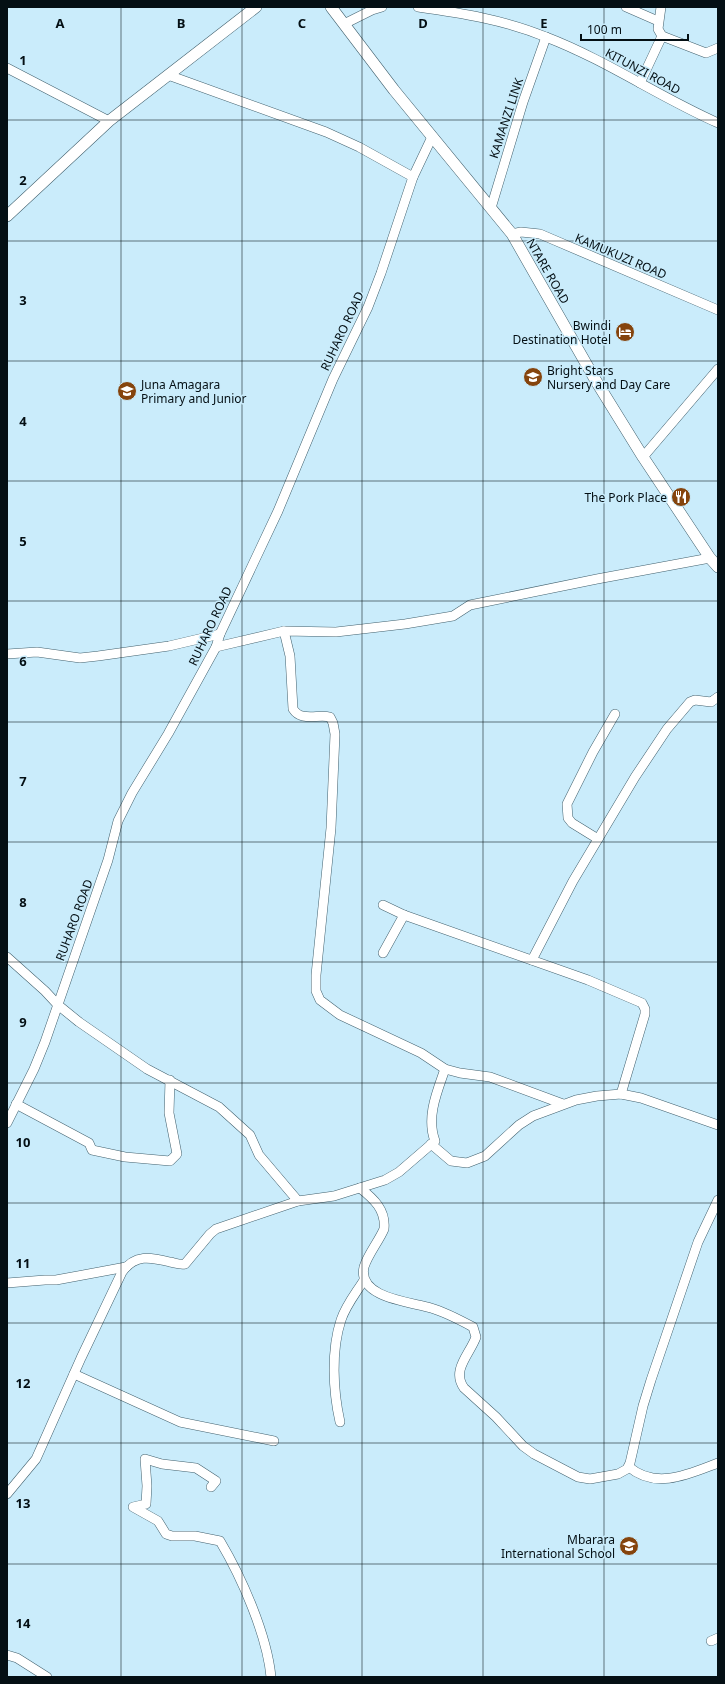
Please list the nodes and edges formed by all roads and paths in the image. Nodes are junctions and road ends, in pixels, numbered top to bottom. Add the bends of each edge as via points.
1 (256, 7) edge
2 (331, 7) edge
3 (382, 7) edge
4 (418, 7) edge
5 (626, 7) edge
6 (661, 7) edge
7 (658, 21) junction
8 (344, 24) junction
9 (662, 36) junction
10 (546, 37) junction
11 (718, 48) edge
12 (7, 68) edge
13 (168, 75) junction
14 (640, 83) junction
15 (109, 121) junction
16 (718, 123) edge
17 (432, 136) junction
18 (413, 177) junction
19 (491, 208) junction
20 (7, 216) edge
21 (512, 234) junction
22 (718, 310) edge
23 (718, 369) edge
24 (643, 457) junction
25 (710, 558) junction
26 (718, 567) edge
27 (284, 631) junction
28 (220, 634) junction
29 (216, 647) junction
30 (7, 654) edge
31 (718, 697) edge
32 (615, 714) dead end
33 (598, 839) junction
34 (383, 905) dead end
35 (404, 916) junction
36 (383, 953) dead end
37 (7, 957) edge
38 (532, 960) junction
39 (58, 1005) junction
40 (445, 1068) junction
41 (170, 1080) junction
42 (621, 1094) junction
43 (16, 1104) junction
44 (563, 1104) junction
45 (7, 1123) edge
46 (718, 1124) edge
47 (431, 1144) junction
48 (360, 1188) junction
49 (718, 1200) edge
50 (298, 1201) junction
51 (126, 1267) junction
52 (364, 1280) junction
53 (7, 1284) edge
54 (74, 1374) junction
55 (340, 1422) dead end
56 (274, 1441) dead end
57 (718, 1463) edge
58 (629, 1467) junction
59 (211, 1487) dead end
60 (7, 1494) edge
61 (7, 1655) edge
62 (47, 1677) edge
63 (271, 1677) edge

1 - 13 main road
2 - 8 main road, NTARE ROAD
3 - 8 street
4 - 10 street, KITUNZI ROAD via 492,20
5 - 7 street
6 - 7 street
7 - 9 street via 658,29
8 - 17 main road, NTARE ROAD
9 - 11 street via 706,53
9 - 14 street
10 - 14 street, KITUNZI ROAD
10 - 19 street, KAMANZI LINK
12 - 15 street
13 - 15 main road
13 - 18 street via 326,132
14 - 16 street, KITUNZI ROAD
15 - 20 main road
17 - 18 street, RUHARO ROAD
17 - 19 main road, NTARE ROAD
18 - 28 street, RUHARO ROAD via 368,307 333,379 278,511
19 - 21 main road, NTARE ROAD
21 - 22 street, KAMUKUZI ROAD via 540,234
21 - 24 main road, NTARE ROAD via 596,381
23 - 24 street
24 - 25 main road, NTARE ROAD
25 - 26 main road, NTARE ROAD
25 - 27 street via 597,578 470,605 453,616 336,632
27 - 29 street
27 - 40 street via 290,656 293,709 295,713 308,717 330,717 335,734 331,828 316,991 320,1000 340,1015
28 - 29 street, RUHARO ROAD
28 - 30 street via 169,646 80,658 37,652
29 - 39 street, RUHARO ROAD via 118,822 108,860
31 - 33 street via 711,702 695,700 680,712 656,744
32 - 33 street via 568,804 568,818 572,823
33 - 38 street
34 - 35 street
35 - 36 street
35 - 38 street
37 - 39 street
38 - 42 street via 642,1003 645,1014
39 - 41 street via 148,1069
39 - 43 street, RUHARO ROAD via 42,1049
40 - 44 street via 490,1077
40 - 47 street via 433,1105 432,1134 435,1142
41 - 43 street via 169,1113 177,1154 170,1161 126,1157 92,1150 89,1143
41 - 50 street via 219,1107 250,1135 259,1155
42 - 44 street via 596,1096
42 - 46 street via 641,1098
43 - 45 street, RUHARO ROAD
44 - 47 street via 533,1116 519,1125 485,1156 467,1163 451,1161
47 - 48 street via 393,1176
48 - 50 street via 334,1196
48 - 52 street via 378,1205 384,1214 385,1223 364,1266
49 - 58 street via 698,1242 651,1380
50 - 51 street via 216,1229 185,1264 155,1258 139,1258
51 - 53 street via 56,1280
51 - 54 street
52 - 55 street via 345,1310 338,1334 334,1388
52 - 58 street via 371,1288 393,1299 432,1308 473,1327 476,1337 461,1365 460,1383 528,1450 583,1479 618,1474
54 - 56 street via 180,1422
54 - 60 street via 36,1458
57 - 58 street via 664,1480 644,1477
59 - 63 street via 216,1481 196,1468 145,1459 146,1504 133,1507 158,1521 166,1534 220,1541 242,1584 261,1633
61 - 62 street via 17,1658

